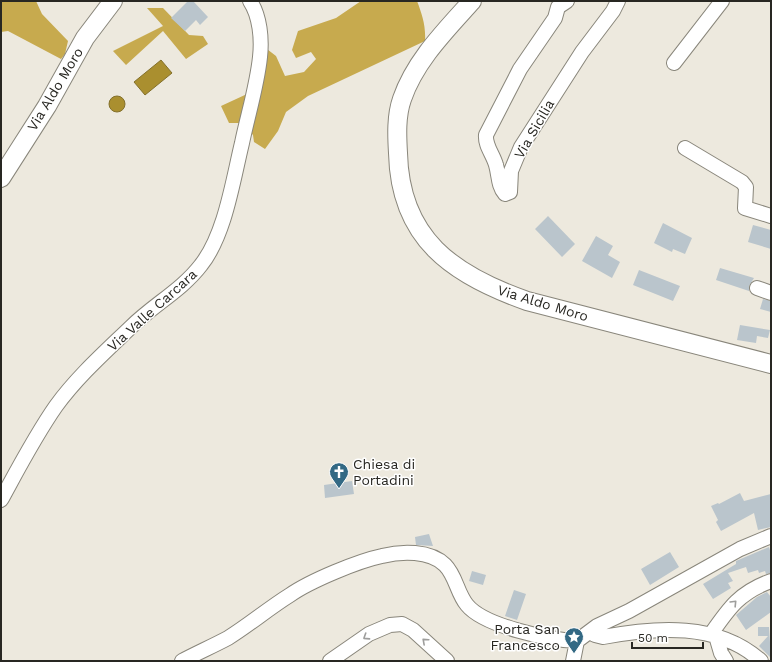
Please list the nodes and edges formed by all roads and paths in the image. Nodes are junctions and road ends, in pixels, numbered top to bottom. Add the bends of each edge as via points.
1 (113, 1) edge
2 (250, 1) edge
3 (472, 1) edge
4 (567, 1) edge
5 (618, 1) edge
6 (722, 1) edge
7 (674, 63) dead end
8 (685, 148) dead end
9 (1, 178) edge
10 (771, 216) edge
11 (757, 288) dead end
12 (771, 293) edge
13 (771, 364) edge
14 (1, 500) edge
15 (771, 536) edge
16 (771, 581) edge
17 (594, 629) junction
18 (714, 635) junction
19 (577, 641) junction
20 (573, 658) edge
21 (182, 661) edge
22 (330, 661) edge
23 (447, 661) edge
24 (726, 661) edge
25 (761, 661) edge

1 - 9 main road, Via Aldo Moro via 85,38 47,106
2 - 14 street, Via Valle Carcara via 258,18 260,56 235,172 212,250 190,278 139,319 72,386 31,446
3 - 13 main road, Via Aldo Moro via 417,66 401,100 397,133 398,170 414,222 427,240 445,259 471,278 498,291 527,301
4 - 5 street, Via Sicilia via 558,7 555,18 520,69 486,135 487,146 493,156 498,179 505,194 510,192 511,172 521,146
6 - 7 street
8 - 10 street via 742,182 746,187 745,208
11 - 12 street
15 - 17 street via 740,549
18 -> 16 street via 734,602 745,593
17 - 18 street via 595,635 603,638 669,630
17 - 19 street
18 - 24 street
18 - 25 street via 746,650
19 - 20 street
19 - 21 street via 548,637 484,619 466,604 446,566 429,556 405,554 382,556 310,584 291,594 227,642
23 -> 22 street via 413,630 402,624 390,625 369,634

